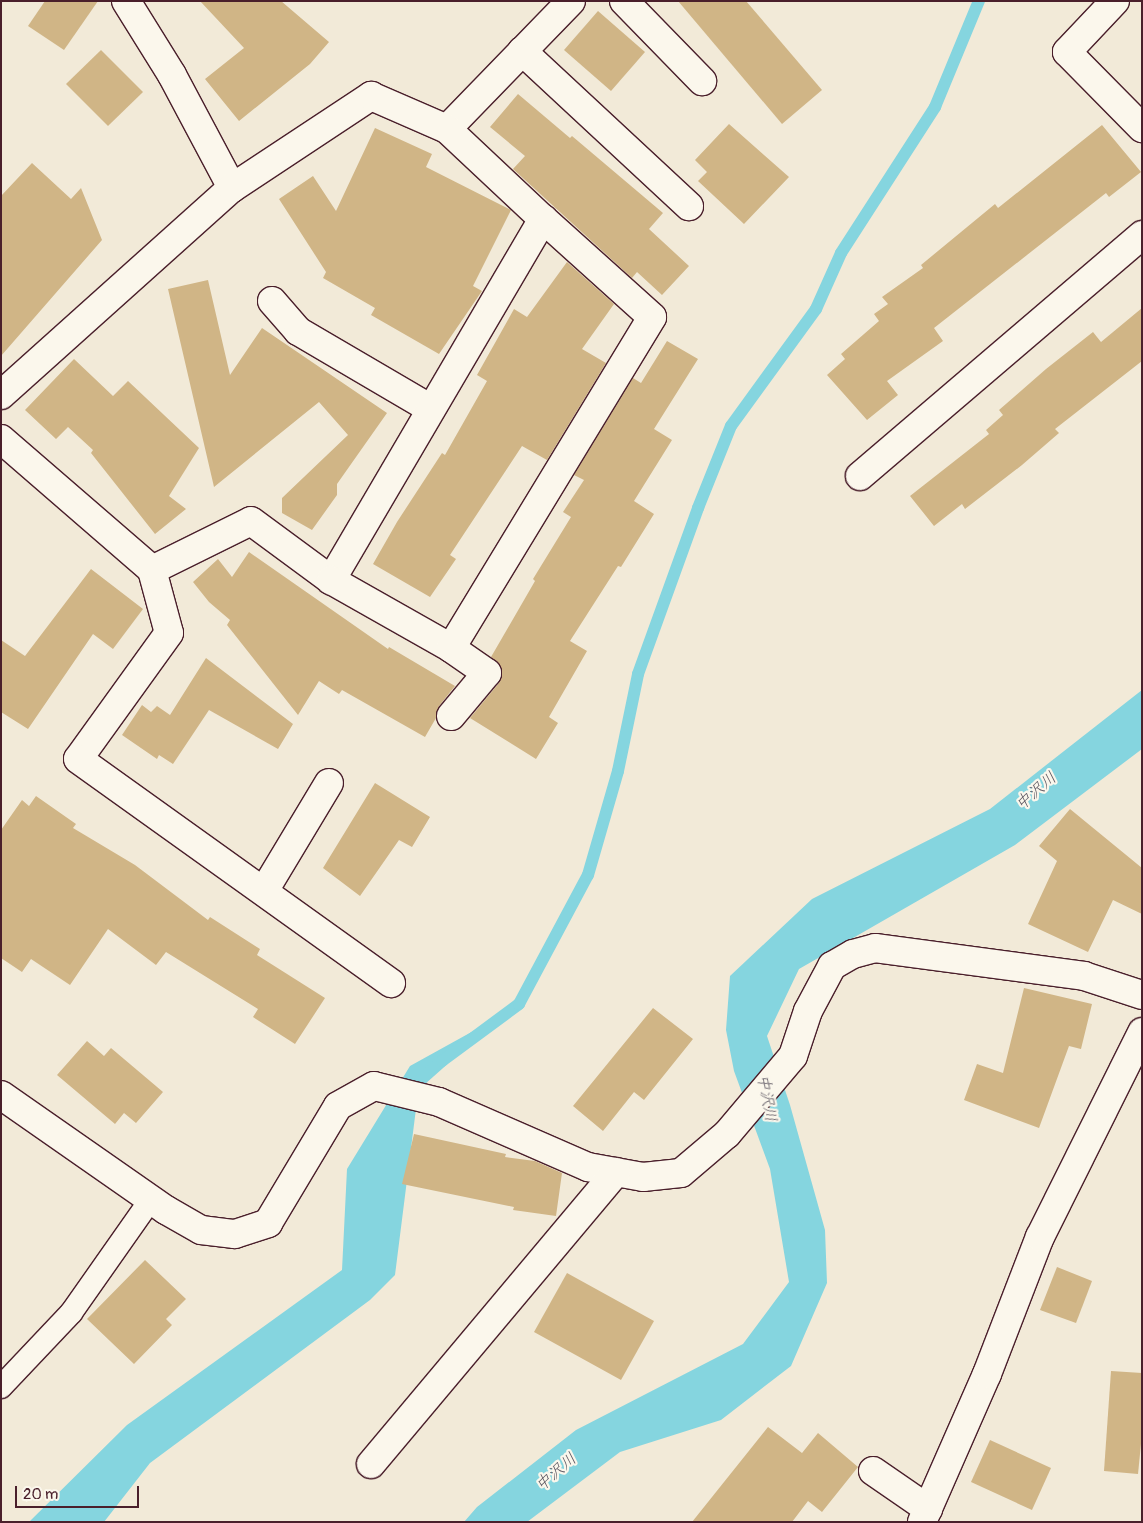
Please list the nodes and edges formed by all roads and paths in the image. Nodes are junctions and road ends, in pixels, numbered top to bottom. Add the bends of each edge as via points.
1 (126, 1) edge
2 (571, 1) edge
3 (624, 1) edge
4 (1115, 1) edge
5 (522, 51) junction
6 (702, 81) dead end
7 (1142, 128) edge
8 (447, 129) junction
9 (232, 188) junction
10 (689, 206) dead end
11 (543, 220) junction
12 (1142, 235) edge
13 (272, 301) dead end
14 (1, 395) edge
15 (432, 409) junction
16 (1, 439) edge
17 (860, 476) dead end
18 (152, 570) junction
19 (331, 580) junction
20 (451, 648) junction
21 (451, 716) dead end
22 (329, 783) dead end
23 (264, 892) junction
24 (391, 982) dead end
25 (1142, 995) edge
26 (1142, 1032) edge
27 (1, 1095) edge
28 (616, 1172) junction
29 (151, 1199) junction
30 (1, 1387) edge
31 (371, 1464) dead end
32 (873, 1471) dead end
33 (925, 1516) edge

1 - 9 street via 172,75
2 - 5 street
3 - 6 street
4 - 7 street via 1067,52
5 - 8 street
5 - 10 street
8 - 9 street via 371,96
8 - 11 street
9 - 14 street
11 - 15 street
11 - 20 street via 652,317
12 - 17 street
13 - 15 street via 298,331
15 - 19 street
16 - 18 street
18 - 19 street via 251,521
18 - 23 street via 169,633 78,759
19 - 20 street
20 - 21 street via 486,673
22 - 23 street
23 - 24 street
25 - 28 street via 1084,976 874,948 853,954 832,966 808,1010 792,1056 740,1121 681,1173 643,1177
26 - 33 street via 1040,1237 987,1374
27 - 29 street
28 - 29 street via 588,1167 439,1102 374,1086 338,1106 268,1223 235,1234 201,1230
28 - 31 street
29 - 30 lane via 71,1313
32 - 33 street

